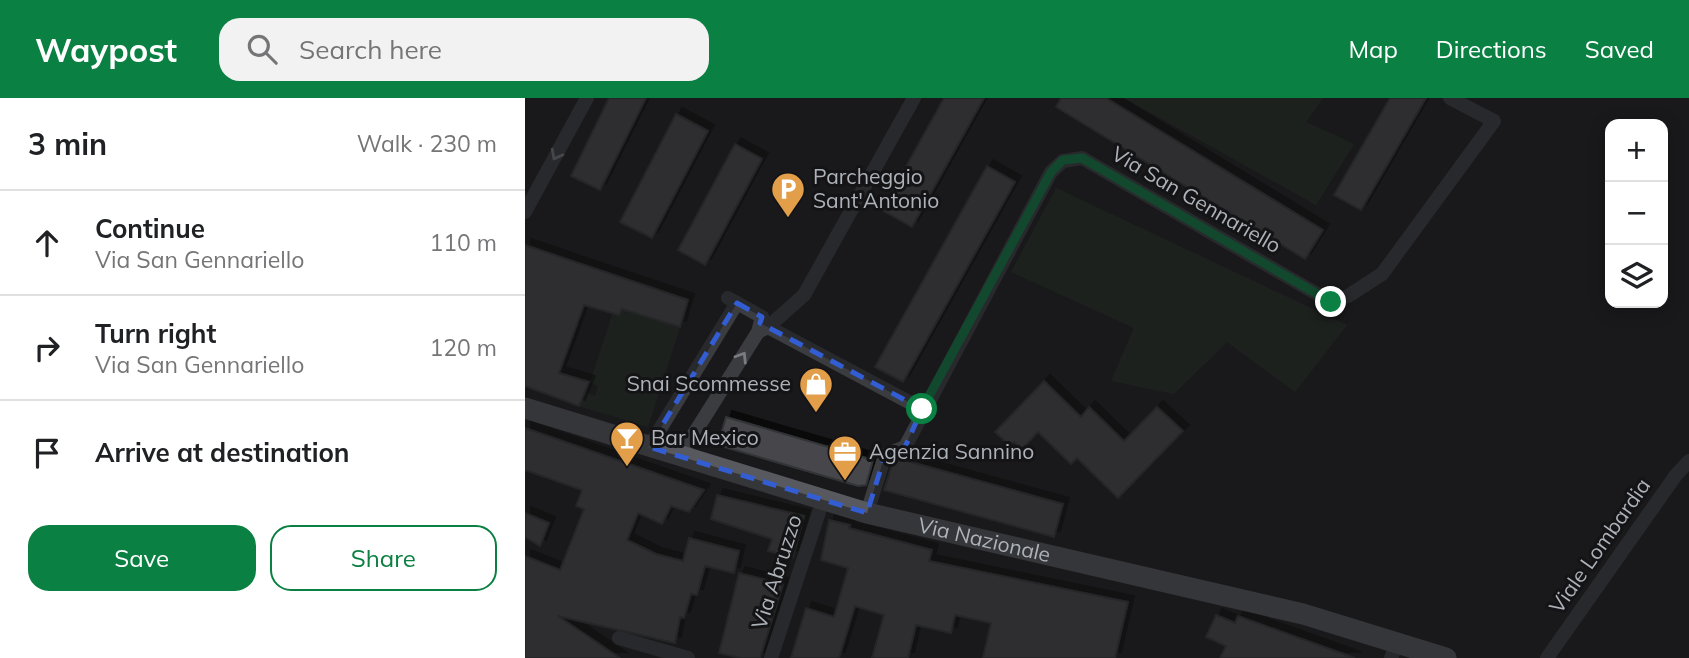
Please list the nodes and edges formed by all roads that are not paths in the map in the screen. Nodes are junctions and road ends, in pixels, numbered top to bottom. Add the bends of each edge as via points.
1 (587, 98) edge
2 (914, 98) edge
3 (1450, 98) edge
4 (525, 212) edge
5 (763, 325) junction
6 (525, 408) edge
7 (922, 409) junction
8 (649, 447) junction
9 (680, 456) junction
10 (1689, 461) edge
11 (823, 500) junction
12 (867, 513) junction
13 (618, 638) dead end
14 (1394, 650) edge
15 (688, 658) edge
16 (771, 658) edge
17 (1446, 658) edge
18 (1547, 658) edge

1 -> 4 street
2 - 5 street via 804,295
3 - 7 street, Via San Gennariello via 1494,121 1382,274 1331,302 1082,158 1063,160 1051,172
5 - 7 street
5 - 8 street via 732,300
9 -> 5 street
6 - 8 main road, Via Nazionale
7 - 12 street, Via San Gennariello via 905,447 885,455
8 - 9 main road, Via Nazionale
9 - 11 main road, Via Nazionale
10 - 18 street, Viale Lombardia
11 - 12 main road, Via Nazionale
11 - 16 street, Via Abruzzo
12 - 14 main road, Via Nazionale via 1277,608
13 - 15 street
14 - 17 main road, Via Nazionale

